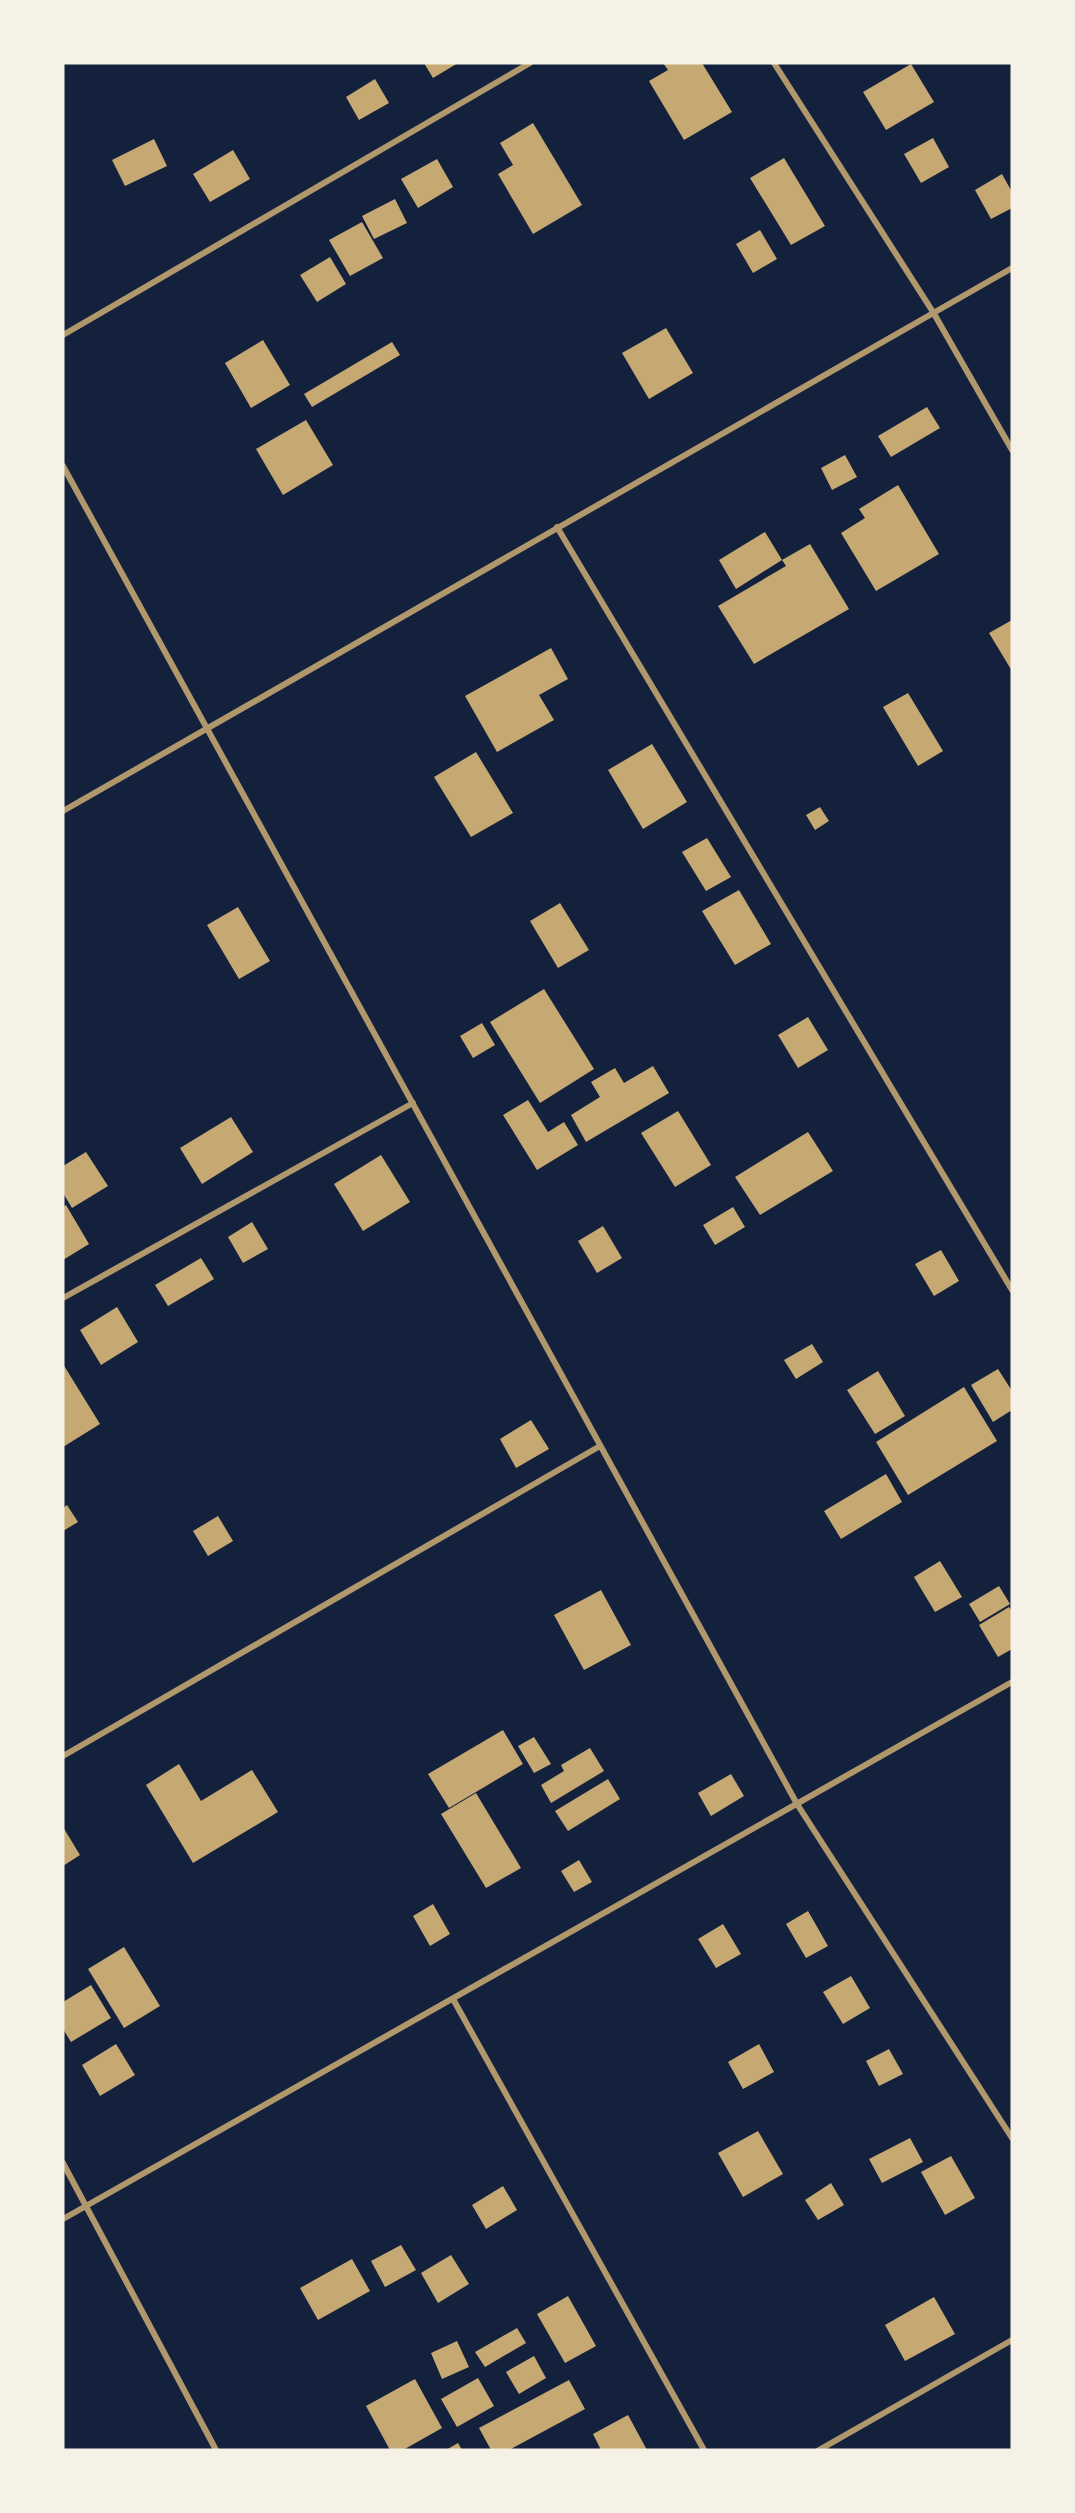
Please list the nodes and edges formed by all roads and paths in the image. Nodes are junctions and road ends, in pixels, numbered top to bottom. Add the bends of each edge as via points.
1 (530, 63) edge
2 (774, 63) edge
3 (1012, 268) edge
4 (933, 312) junction
5 (63, 335) edge
6 (1012, 450) edge
7 (63, 466) edge
8 (557, 527) junction
9 (207, 728) junction
10 (63, 811) edge
11 (413, 1103) junction
12 (1012, 1290) edge
13 (63, 1298) edge
14 (600, 1446) junction
15 (1012, 1682) edge
16 (63, 1756) edge
17 (797, 1804) junction
18 (453, 1999) junction
19 (1012, 2138) edge
20 (63, 2163) edge
21 (87, 2205) junction
22 (63, 2219) edge
23 (1012, 2340) edge
24 (216, 2450) edge
25 (704, 2450) edge
26 (819, 2450) edge

1 - 5 street
2 - 4 street
3 - 4 street
4 - 6 street
4 - 8 street
7 - 9 street
8 - 9 street
8 - 12 street
9 - 10 street
9 - 11 street
11 - 13 street
11 - 14 street
14 - 16 street
14 - 17 street
15 - 17 street
17 - 18 street
17 - 19 street
18 - 21 street
18 - 25 street
20 - 21 street
21 - 22 street
21 - 24 street
23 - 26 street

